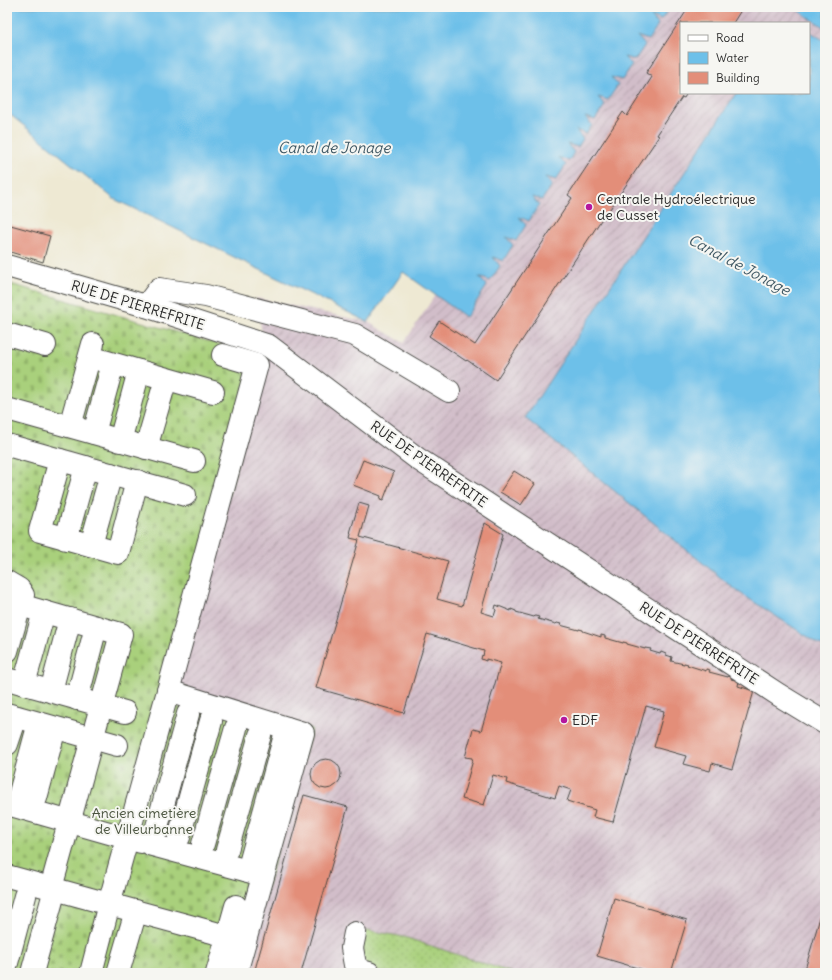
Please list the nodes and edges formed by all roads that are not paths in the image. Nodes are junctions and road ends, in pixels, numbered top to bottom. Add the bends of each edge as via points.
1 (7, 266) edge
2 (146, 306) junction
3 (7, 334) edge
4 (46, 345) dead end
5 (223, 355) dead end
6 (113, 364) junction
7 (140, 371) junction
8 (166, 379) junction
9 (449, 391) dead end
10 (213, 392) dead end
11 (7, 409) edge
12 (70, 426) junction
13 (94, 433) junction
14 (120, 441) junction
15 (7, 445) edge
16 (146, 448) junction
17 (60, 460) junction
18 (194, 462) dead end
19 (86, 467) junction
20 (111, 474) junction
21 (137, 482) junction
22 (185, 495) dead end
23 (66, 538) junction
24 (91, 546) junction
25 (7, 582) edge
26 (20, 605) junction
27 (44, 612) junction
28 (70, 620) junction
29 (96, 627) junction
30 (7, 651) edge
31 (15, 681) edge
32 (51, 691) junction
33 (168, 691) junction
34 (77, 699) junction
35 (102, 706) junction
36 (190, 706) junction
37 (125, 712) dead end
38 (11, 715) edge
39 (211, 721) junction
40 (825, 723) edge
41 (47, 725) junction
42 (236, 728) junction
43 (260, 735) junction
44 (285, 735) junction
45 (86, 736) junction
46 (7, 744) edge
47 (117, 745) dead end
48 (17, 796) edge
49 (67, 811) junction
50 (98, 814) dead end
51 (179, 837) junction
52 (128, 838) junction
53 (154, 838) junction
54 (203, 844) junction
55 (227, 850) junction
56 (254, 868) junction
57 (7, 876) edge
58 (16, 893) edge
59 (52, 893) junction
60 (110, 904) junction
61 (236, 906) dead end
62 (136, 911) junction
63 (355, 933) dead end
64 (236, 939) junction
65 (7, 963) edge
66 (355, 970) edge
67 (32, 973) edge
68 (90, 973) edge
69 (118, 973) edge
70 (217, 973) edge
71 (236, 973) edge

1 - 2 street, RUE DE PIERREFRITE
2 - 9 street via 159,289 198,294 355,335
2 - 40 street, RUE DE PIERREFRITE via 269,346 418,459
3 - 4 street
5 - 33 street via 258,365
6 - 7 street
6 - 12 street via 92,350
6 - 13 street
7 - 8 street
7 - 14 street
8 - 10 street
8 - 16 street
11 - 12 street
12 - 13 street
13 - 14 street
14 - 16 street
15 - 17 street
16 - 18 street
17 - 19 street
17 - 23 street via 40,531
19 - 20 street
19 - 23 street
20 - 21 street
20 - 24 street
21 - 22 street
21 - 24 street via 118,553
23 - 24 street
25 - 26 street via 23,594
26 - 27 street
26 - 30 street
27 - 28 street
27 - 31 street
28 - 29 street
28 - 32 street
29 - 34 street
29 - 35 street via 121,634
31 - 32 street
32 - 34 street
33 - 36 street
33 - 52 street
34 - 35 street
35 - 37 street
35 - 45 street
36 - 39 street
36 - 44 street
36 - 53 street
38 - 41 street
38 - 46 street
39 - 42 street
39 - 51 street
41 - 45 street
41 - 48 street
42 - 43 street
42 - 54 street
43 - 44 street
43 - 55 street
44 - 56 street
45 - 47 street
45 - 49 street
48 - 49 street
48 - 49 street
49 - 50 street
49 - 52 street
49 - 59 street
51 - 53 street
51 - 54 street
52 - 53 street
52 - 60 street
53 - 56 street
54 - 55 street
55 - 56 street
56 - 64 street
57 - 59 street
58 - 59 street
58 - 65 street
59 - 60 street
59 - 67 street
60 - 62 street
60 - 68 street
61 - 64 street
62 - 64 street
62 - 69 street
63 - 66 street via 352,948
64 - 70 street
64 - 71 street

